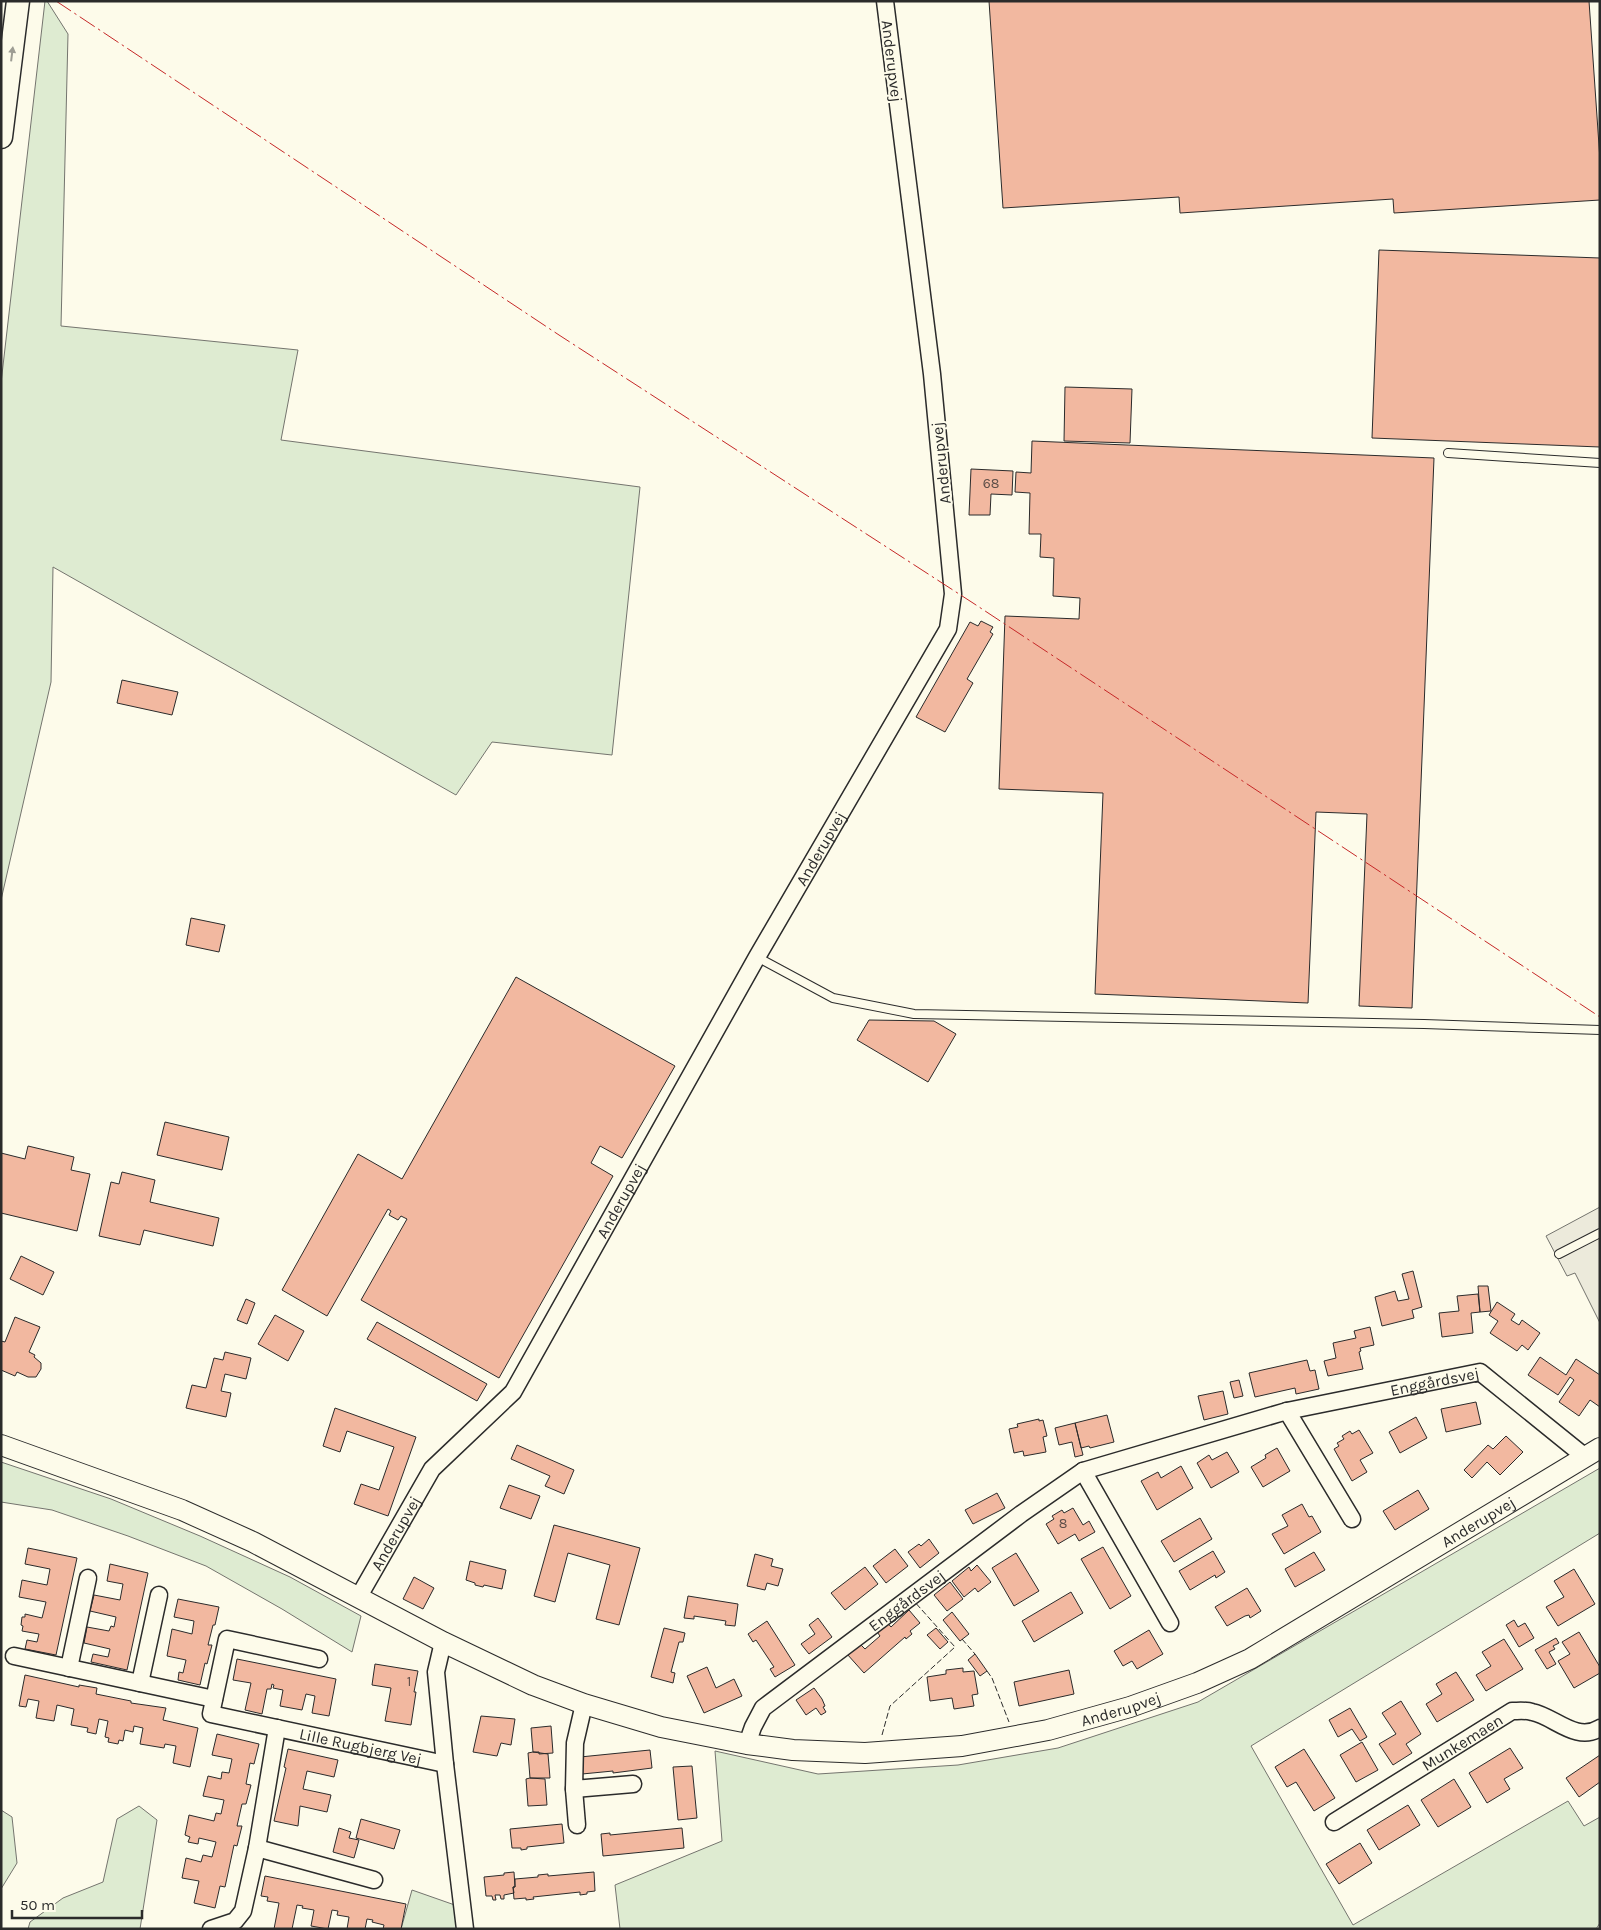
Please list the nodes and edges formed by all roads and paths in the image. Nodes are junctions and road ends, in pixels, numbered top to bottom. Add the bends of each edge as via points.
1 (18, 1) edge
2 (885, 1) edge
3 (1, 137) edge
4 (1448, 453) dead end
5 (1600, 463) edge
6 (757, 957) junction
7 (1600, 1030) edge
8 (1600, 1233) edge
9 (1559, 1254) dead end
10 (1287, 1411) junction
11 (2, 1446) edge
12 (1592, 1452) edge
13 (1083, 1471) junction
14 (1352, 1519) dead end
15 (88, 1578) dead end
16 (159, 1595) dead end
17 (358, 1598) junction
18 (1170, 1623) dead end
19 (442, 1642) junction
20 (14, 1656) dead end
21 (319, 1659) dead end
22 (69, 1668) junction
23 (140, 1683) junction
24 (214, 1698) junction
25 (584, 1704) junction
26 (277, 1728) junction
27 (1600, 1728) edge
28 (747, 1744) junction
29 (444, 1764) junction
30 (633, 1784) dead end
31 (574, 1789) junction
32 (1334, 1822) dead end
33 (578, 1825) dead end
34 (257, 1848) junction
35 (374, 1880) dead end
36 (211, 1929) edge
37 (464, 1929) edge

3 -> 1 main road
2 - 6 street, Anderupvej via 932,374 953,594 948,629
4 - 5 lane
6 - 7 lane via 833,998 914,1014
6 - 17 street, Anderupvej via 514,1392 432,1469
8 - 9 lane
10 - 12 street, Enggårdsvej via 1480,1372
10 - 13 street, Enggårdsvej
10 - 14 street
11 - 17 street, Anderupvej via 182,1510 254,1542
12 - 28 street, Anderupvej via 1250,1659 1130,1708 1048,1730 962,1746 866,1753 793,1750
13 - 18 street
13 - 28 street, Enggårdsvej via 763,1708
15 - 22 street
16 - 23 street
17 - 19 street, Anderupvej
19 - 25 street, Anderupvej via 533,1685
19 - 29 street, Lille Rugbjerg Vej via 436,1672
20 - 22 street
21 - 24 street, Lille Rugbjerg Vej via 227,1639
22 - 23 street
23 - 24 street
24 - 26 street, Lille Rugbjerg Vej via 211,1714
25 - 28 street, Anderupvej via 661,1727
25 - 31 street via 575,1743
26 - 29 street, Lille Rugbjerg Vej
26 - 34 street, Lille Rugbjerg Vej
27 - 32 street, Munkemaen via 1592,1733 1570,1730 1533,1712 1512,1711
29 - 37 street, Lille Rugbjerg Vej
30 - 31 street
31 - 33 street
34 - 35 street
34 - 36 street, Lille Rugbjerg Vej via 243,1912 235,1921

